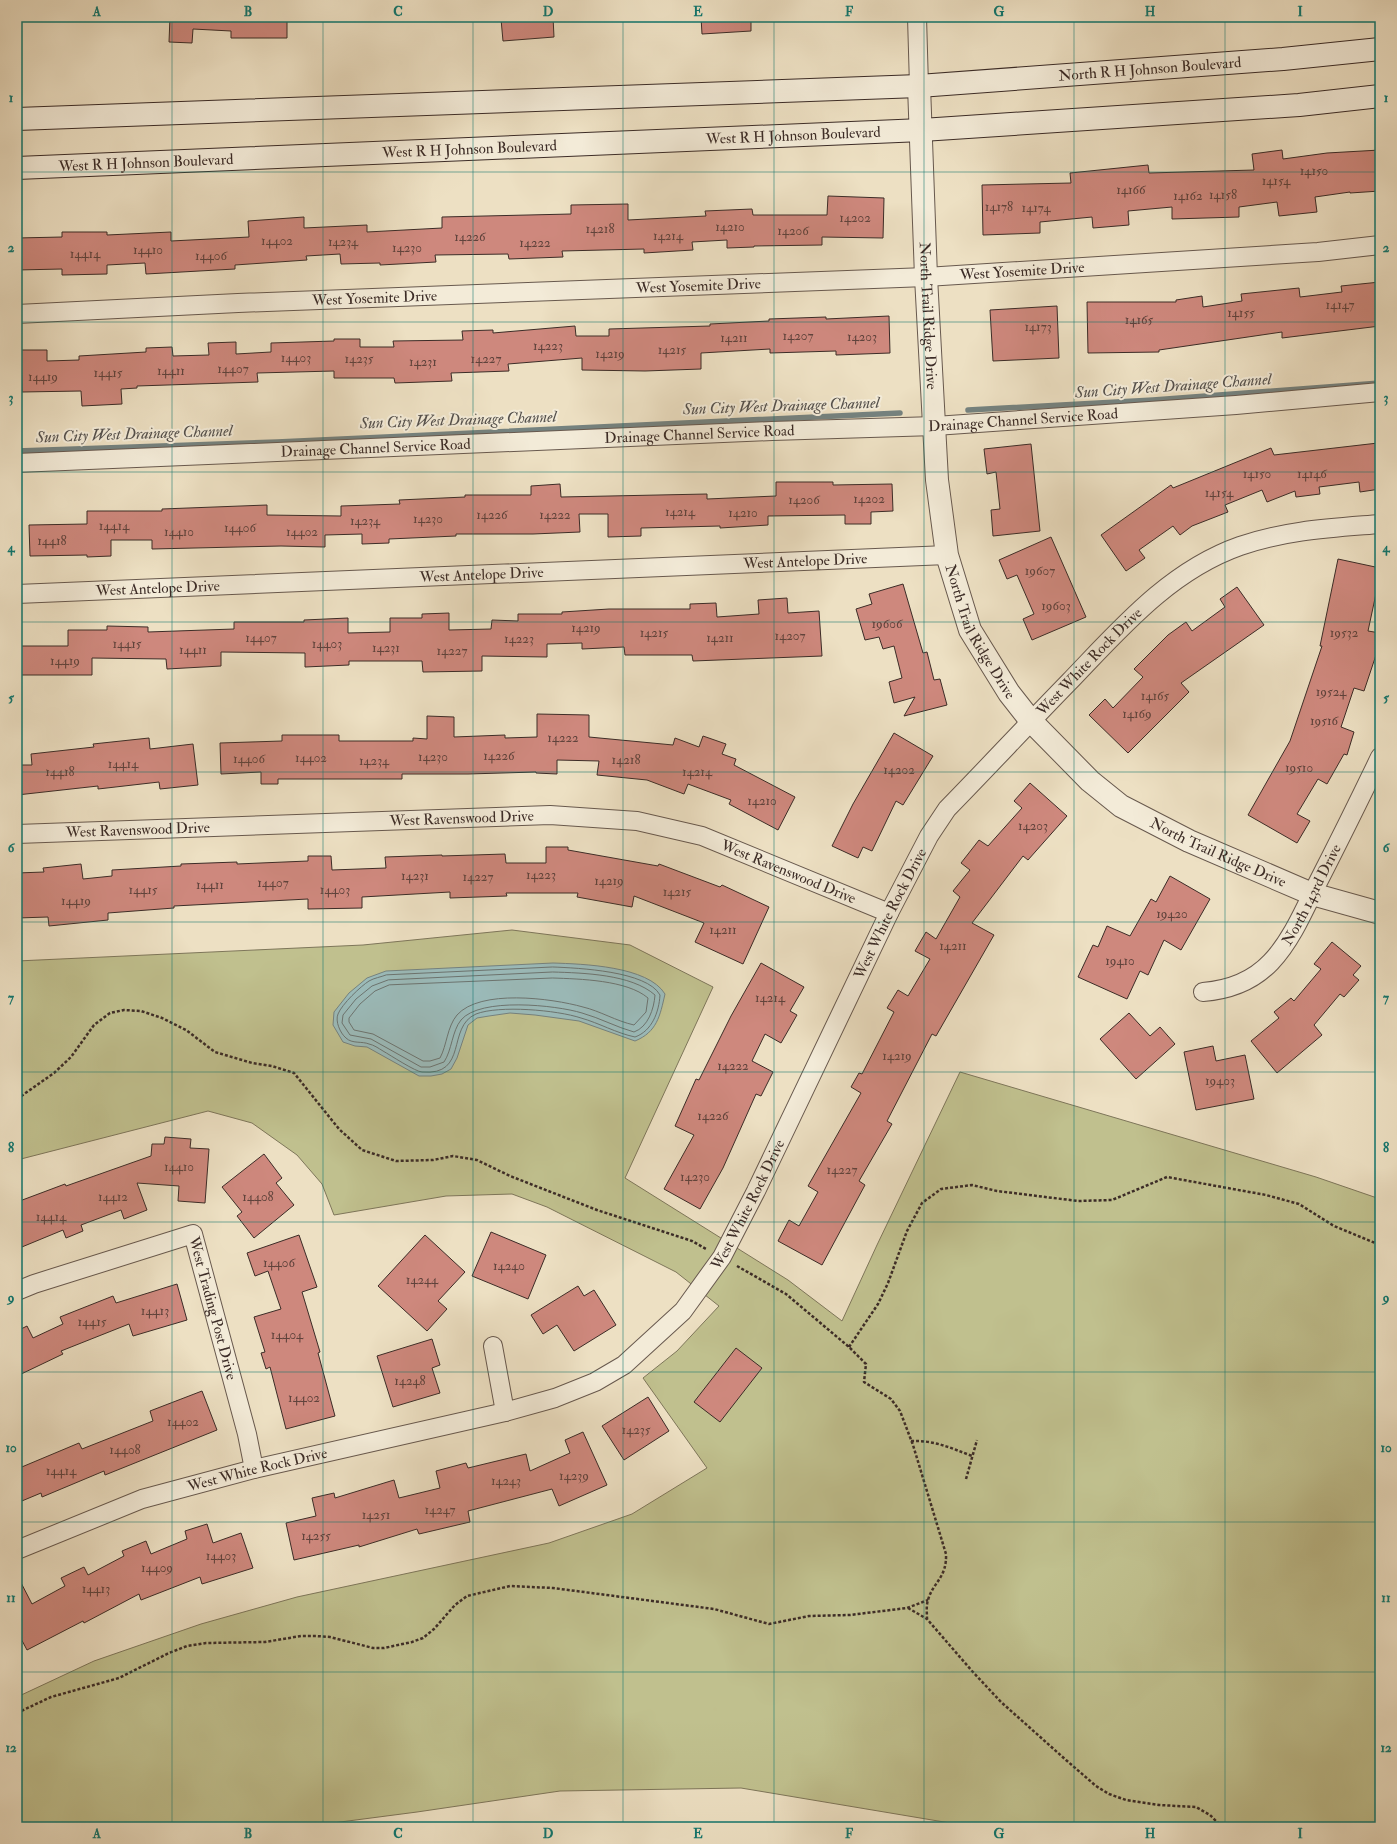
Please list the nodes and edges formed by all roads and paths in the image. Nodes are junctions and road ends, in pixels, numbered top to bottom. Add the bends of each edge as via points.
1 (917, 17) edge
2 (1380, 49) edge
3 (919, 86) junction
4 (1380, 96) edge
5 (17, 119) edge
6 (922, 130) junction
7 (17, 168) edge
8 (1380, 245) edge
9 (926, 277) junction
10 (17, 314) edge
11 (1380, 392) edge
12 (935, 423) junction
13 (17, 463) edge
14 (1380, 524) edge
15 (947, 555) junction
16 (17, 594) edge
17 (1031, 722) junction
18 (1380, 757) edge
19 (17, 834) edge
20 (1312, 894) junction
21 (889, 913) junction
22 (1380, 913) edge
23 (1203, 992) dead end
24 (17, 1099) edge
25 (1380, 1245) edge
26 (722, 1257) junction
27 (17, 1292) edge
28 (493, 1346) dead end
29 (850, 1347) junction
30 (505, 1412) junction
31 (977, 1440) dead end
32 (911, 1441) junction
33 (972, 1456) junction
34 (254, 1469) junction
35 (966, 1479) dead end
36 (17, 1550) edge
37 (928, 1600) junction
38 (907, 1608) junction
39 (927, 1619) junction
40 (17, 1713) edge
41 (1222, 1827) edge

1 - 3 street
2 - 3 main road, North R H Johnson Boulevard via 1283,59
3 - 5 main road
3 - 6 main road, North Trail Ridge Drive
4 - 6 main road via 1291,106
6 - 7 main road, West R H Johnson Boulevard
6 - 9 main road, North Trail Ridge Drive
8 - 9 street, West Yosemite Drive via 1318,252
9 - 10 street, West Yosemite Drive via 238,303
9 - 12 main road, North Trail Ridge Drive
11 - 12 street, Drainage Channel Service Road via 1220,406
12 - 13 street, Drainage Channel Service Road
12 - 15 main road, North Trail Ridge Drive via 937,480
14 - 17 street, West White Rock Drive via 1294,531 1238,546 1208,560 1157,593
15 - 16 street, West Antelope Drive
15 - 17 main road, North Trail Ridge Drive via 970,630 1009,693
17 - 20 main road, North Trail Ridge Drive via 1085,776 1121,806 1189,841
17 - 21 street, West White Rock Drive via 947,809 929,836
18 - 20 street, North 143rd Drive
19 - 21 street, West Ravenswood Drive via 550,815 637,821 702,836
20 - 22 main road, North Trail Ridge Drive
20 - 23 street, North 143rd Drive via 1294,928 1271,962 1255,976 1234,986
21 - 26 street, West White Rock Drive
24 - 26 path via 60,1068 94,1025 110,1013 124,1010 141,1011 186,1030 215,1052 252,1064 272,1066 294,1073 339,1130 362,1150 396,1161 433,1160 453,1156 477,1160 510,1176 597,1210 692,1241
25 - 29 path via 1334,1226 1300,1204 1266,1194 1167,1177 1112,1200 1078,1201 997,1191 972,1185 941,1189 922,1203 907,1231 878,1304
26 - 29 path via 786,1294
26 - 30 street, West White Rock Drive via 683,1311 624,1365 574,1391
27 - 34 street, West Trading Post Drive via 34,1284 193,1234 247,1434
28 - 30 street
29 - 32 path via 866,1364 864,1382 891,1399
30 - 34 street, West White Rock Drive
31 - 33 path
32 - 33 path via 941,1443
32 - 37 path via 946,1554 941,1579
33 - 35 path
34 - 36 street, West White Rock Drive via 142,1499
37 - 38 path
37 - 39 path
38 - 39 path
38 - 40 path via 850,1615 808,1616 769,1624 714,1610 546,1588 510,1586 467,1596 455,1605 434,1629 423,1638 412,1642 373,1648 330,1637 301,1636 265,1642 206,1643 187,1646 119,1678 51,1697
39 - 41 path via 1001,1702 1096,1786 1126,1800 1196,1807 1210,1815

